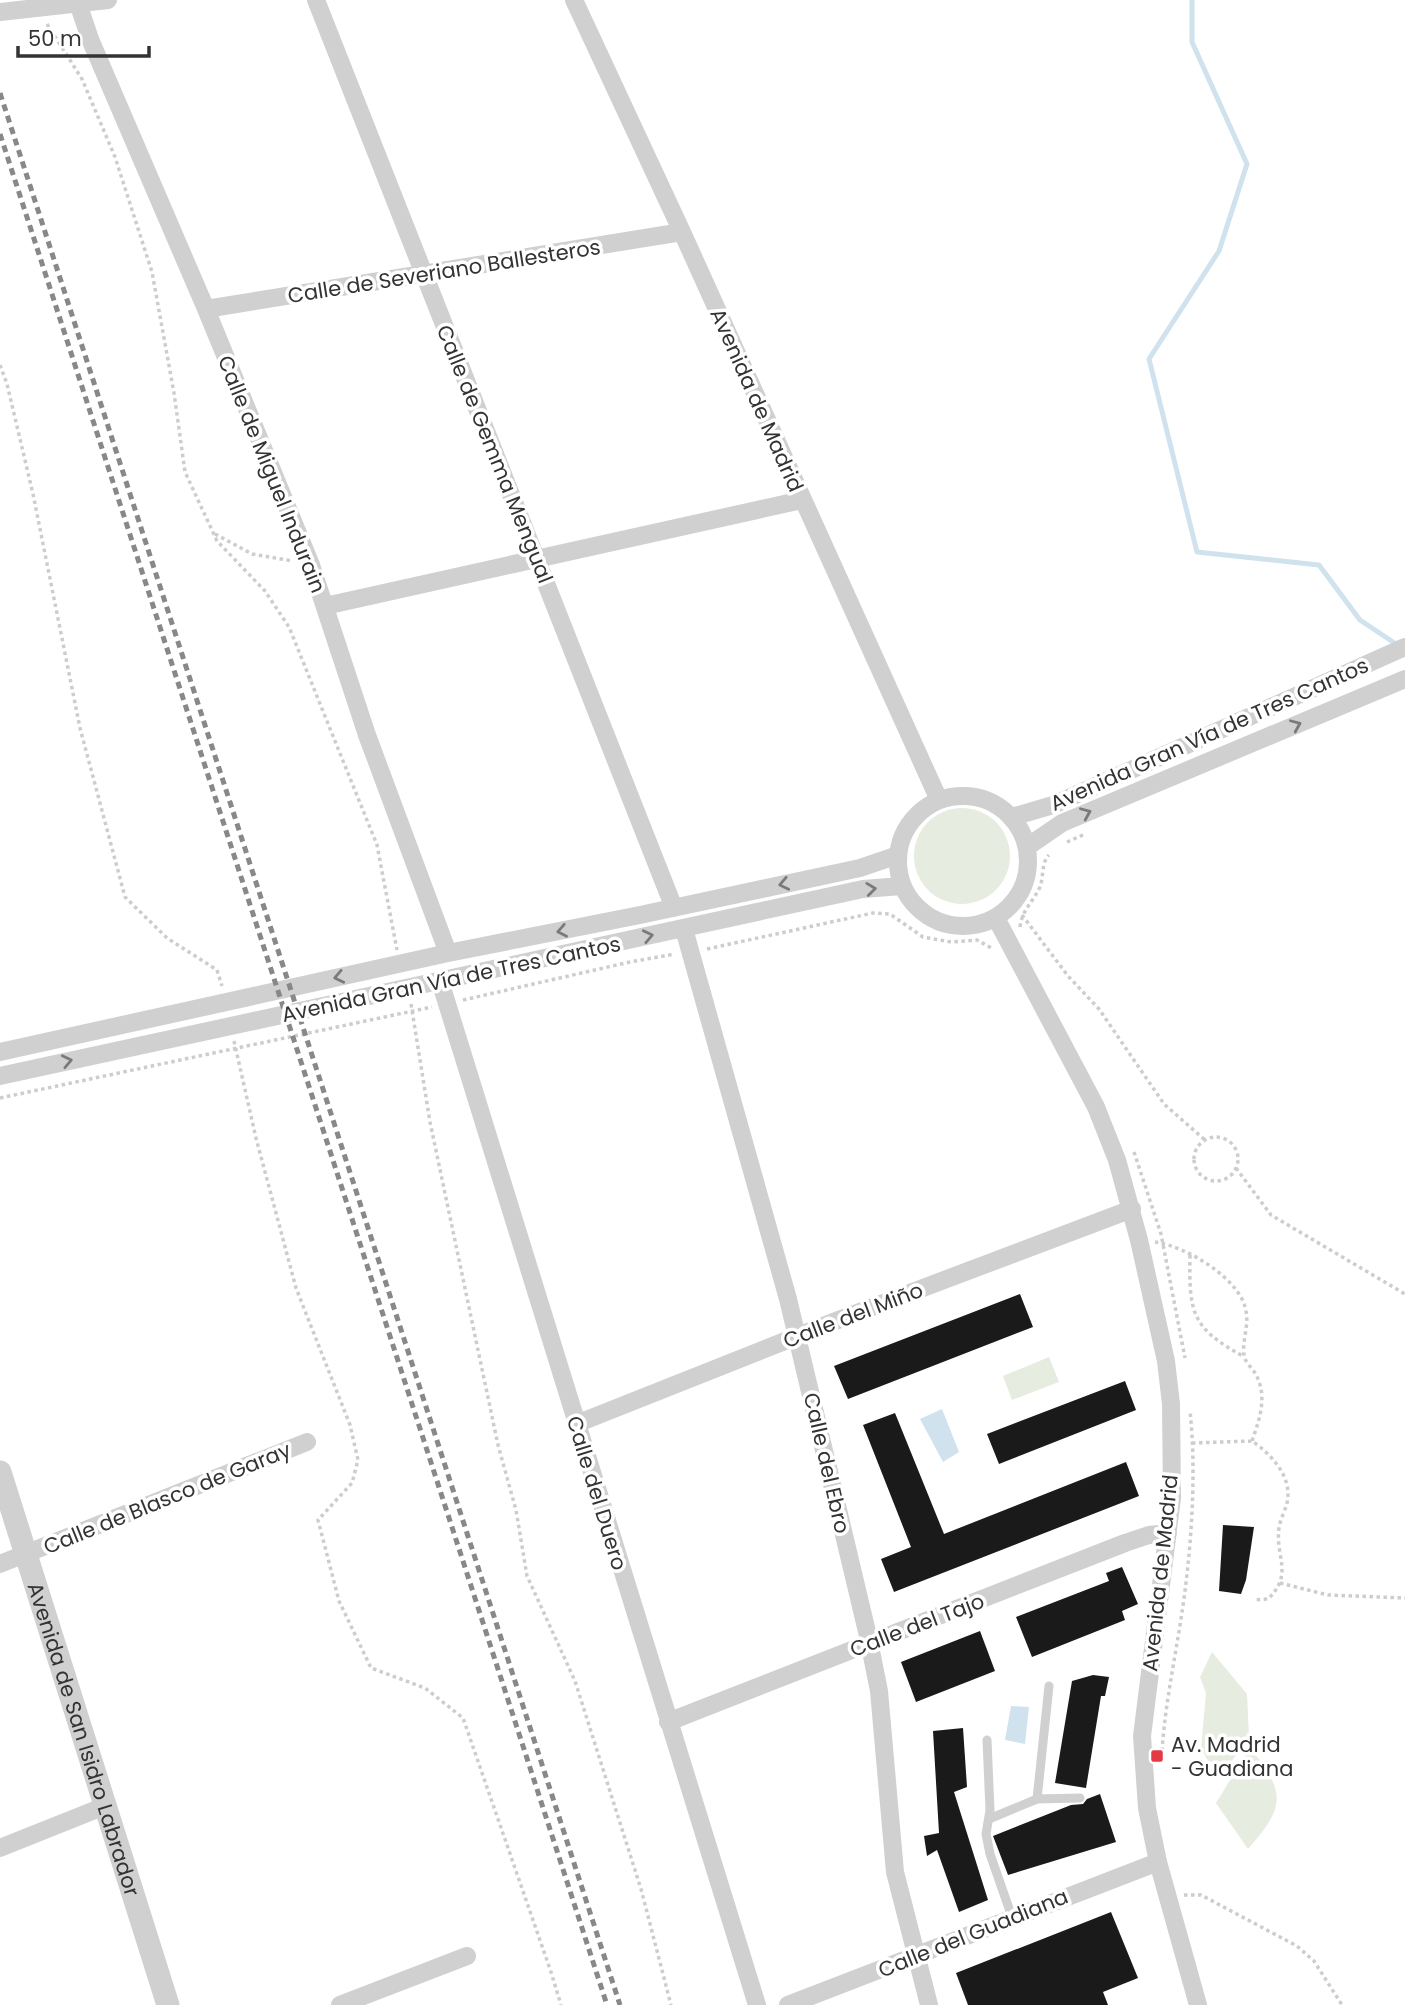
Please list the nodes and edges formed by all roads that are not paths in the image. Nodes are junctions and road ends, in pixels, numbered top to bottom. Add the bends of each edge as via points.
1 (108, 0) edge
2 (316, 0) edge
3 (573, 0) edge
4 (78, 3) junction
5 (0, 12) edge
6 (682, 232) junction
7 (424, 274) junction
8 (206, 309) junction
9 (802, 500) junction
10 (536, 560) junction
11 (324, 606) junction
12 (1405, 647) edge
13 (1405, 679) edge
14 (939, 800) junction
15 (1012, 817) junction
16 (1027, 847) junction
17 (898, 855) junction
18 (902, 886) junction
19 (674, 908) junction
20 (996, 918) junction
21 (684, 929) junction
22 (448, 953) junction
23 (440, 981) junction
24 (0, 1052) edge
25 (0, 1076) edge
26 (1132, 1209) junction
27 (798, 1337) junction
28 (576, 1424) junction
29 (307, 1442) dead end
30 (0, 1472) edge
31 (1168, 1533) junction
32 (27, 1554) junction
33 (0, 1564) edge
34 (869, 1644) junction
35 (1049, 1686) dead end
36 (668, 1722) junction
37 (987, 1740) dead end
38 (1080, 1798) dead end
39 (1037, 1799) junction
40 (105, 1806) junction
41 (989, 1819) junction
42 (0, 1848) edge
43 (1158, 1862) junction
44 (1012, 1917) junction
45 (467, 1956) dead end
46 (915, 1957) junction
47 (169, 2005) edge
48 (340, 2005) edge
49 (757, 2005) edge
50 (788, 2005) edge
51 (929, 2005) edge
52 (1198, 2005) edge

1 - 4 street
2 - 7 street, Calle de Gemma Mengual
3 - 6 street, Avenida de Madrid
4 - 5 street
4 - 8 street, Calle de Miguel Indurain
6 - 7 street, Calle de Severiano Ballesteros
6 - 9 street, Avenida de Madrid
7 - 8 street, Calle de Severiano Ballesteros
7 - 10 street, Calle de Gemma Mengual
8 - 11 street, Calle de Miguel Indurain
9 - 10 street
9 - 14 street, Avenida de Madrid
10 - 11 street
10 - 19 street, Calle de Gemma Mengual
11 - 22 street, Calle de Miguel Indurain
12 - 15 street, Avenida Gran Vía de Tres Cantos via 1053,805
16 -> 13 street, Avenida Gran Vía de Tres Cantos via 1062,823
14 - 15 street via 979,797
14 - 17 street via 911,821
15 - 16 street
16 - 20 street via 1024,885
17 - 18 street
17 -> 19 street, Avenida Gran Vía de Tres Cantos via 860,868
18 - 20 street via 912,902 944,924 963,926
21 -> 18 street, Avenida Gran Vía de Tres Cantos via 863,889
19 -> 22 street, Avenida Gran Vía de Tres Cantos
20 - 26 street, Avenida de Madrid via 1096,1107
23 -> 21 street, Avenida Gran Vía de Tres Cantos
21 - 27 street, Calle del Ebro
22 -> 24 street, Avenida Gran Vía de Tres Cantos
25 -> 23 street, Avenida Gran Vía de Tres Cantos
23 - 28 street, Calle del Duero
26 - 27 street, Calle del Miño
26 - 31 street, Avenida de Madrid via 1166,1361 1171,1404
27 - 28 street, Calle del Miño
27 - 34 street, Calle del Ebro
28 - 36 street, Calle del Duero
29 - 32 street, Calle de Blasco de Garay
30 - 32 street, Avenida de San Isidro Labrador
31 - 34 street, Calle del Tajo via 1125,1543
31 - 43 street, Avenida de Madrid via 1142,1736 1147,1808
32 - 33 street, Calle de Blasco de Garay
32 - 40 street, Avenida de San Isidro Labrador
34 - 36 street, Calle del Tajo
34 - 46 street, Calle del Ebro via 879,1691 895,1872
35 - 39 lane
36 - 49 street, Calle del Duero
37 - 41 lane
38 - 39 lane
39 - 41 lane
40 - 42 street
40 - 47 street, Avenida de San Isidro Labrador
41 - 44 lane via 990,1854
43 - 44 street, Calle del Guadiana
43 - 52 street, Avenida de Madrid
44 - 46 street, Calle del Guadiana
45 - 48 street
46 - 50 street, Calle del Guadiana
46 - 51 street, Calle del Ebro

